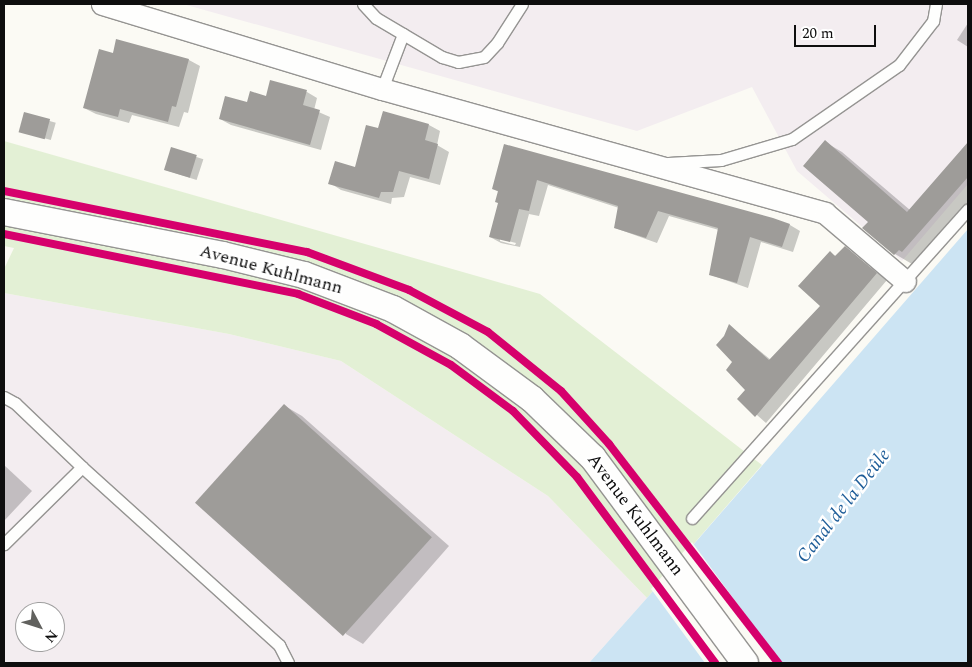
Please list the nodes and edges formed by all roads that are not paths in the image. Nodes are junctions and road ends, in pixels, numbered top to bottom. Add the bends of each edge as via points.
1 (102, 4) edge
2 (363, 4) edge
3 (522, 4) edge
4 (936, 4) edge
5 (403, 34) junction
6 (382, 90) junction
7 (649, 164) junction
8 (968, 209) edge
9 (4, 212) edge
10 (905, 281) junction
11 (4, 396) edge
12 (82, 468) junction
13 (692, 518) dead end
14 (4, 544) edge
15 (288, 663) edge
16 (745, 663) edge

1 - 6 street
2 - 5 lane via 376,18
3 - 5 lane via 498,43 484,57 473,61 458,62 442,57
4 - 7 lane via 933,21 899,65 792,139 721,160
5 - 6 lane
6 - 7 street
7 - 10 street via 825,213
8 - 10 lane
9 - 16 street, Avenue Kuhlmann via 250,261 360,295 429,328 477,357 532,399 593,458
10 - 13 lane
11 - 12 lane
12 - 14 lane
12 - 15 lane via 279,645

